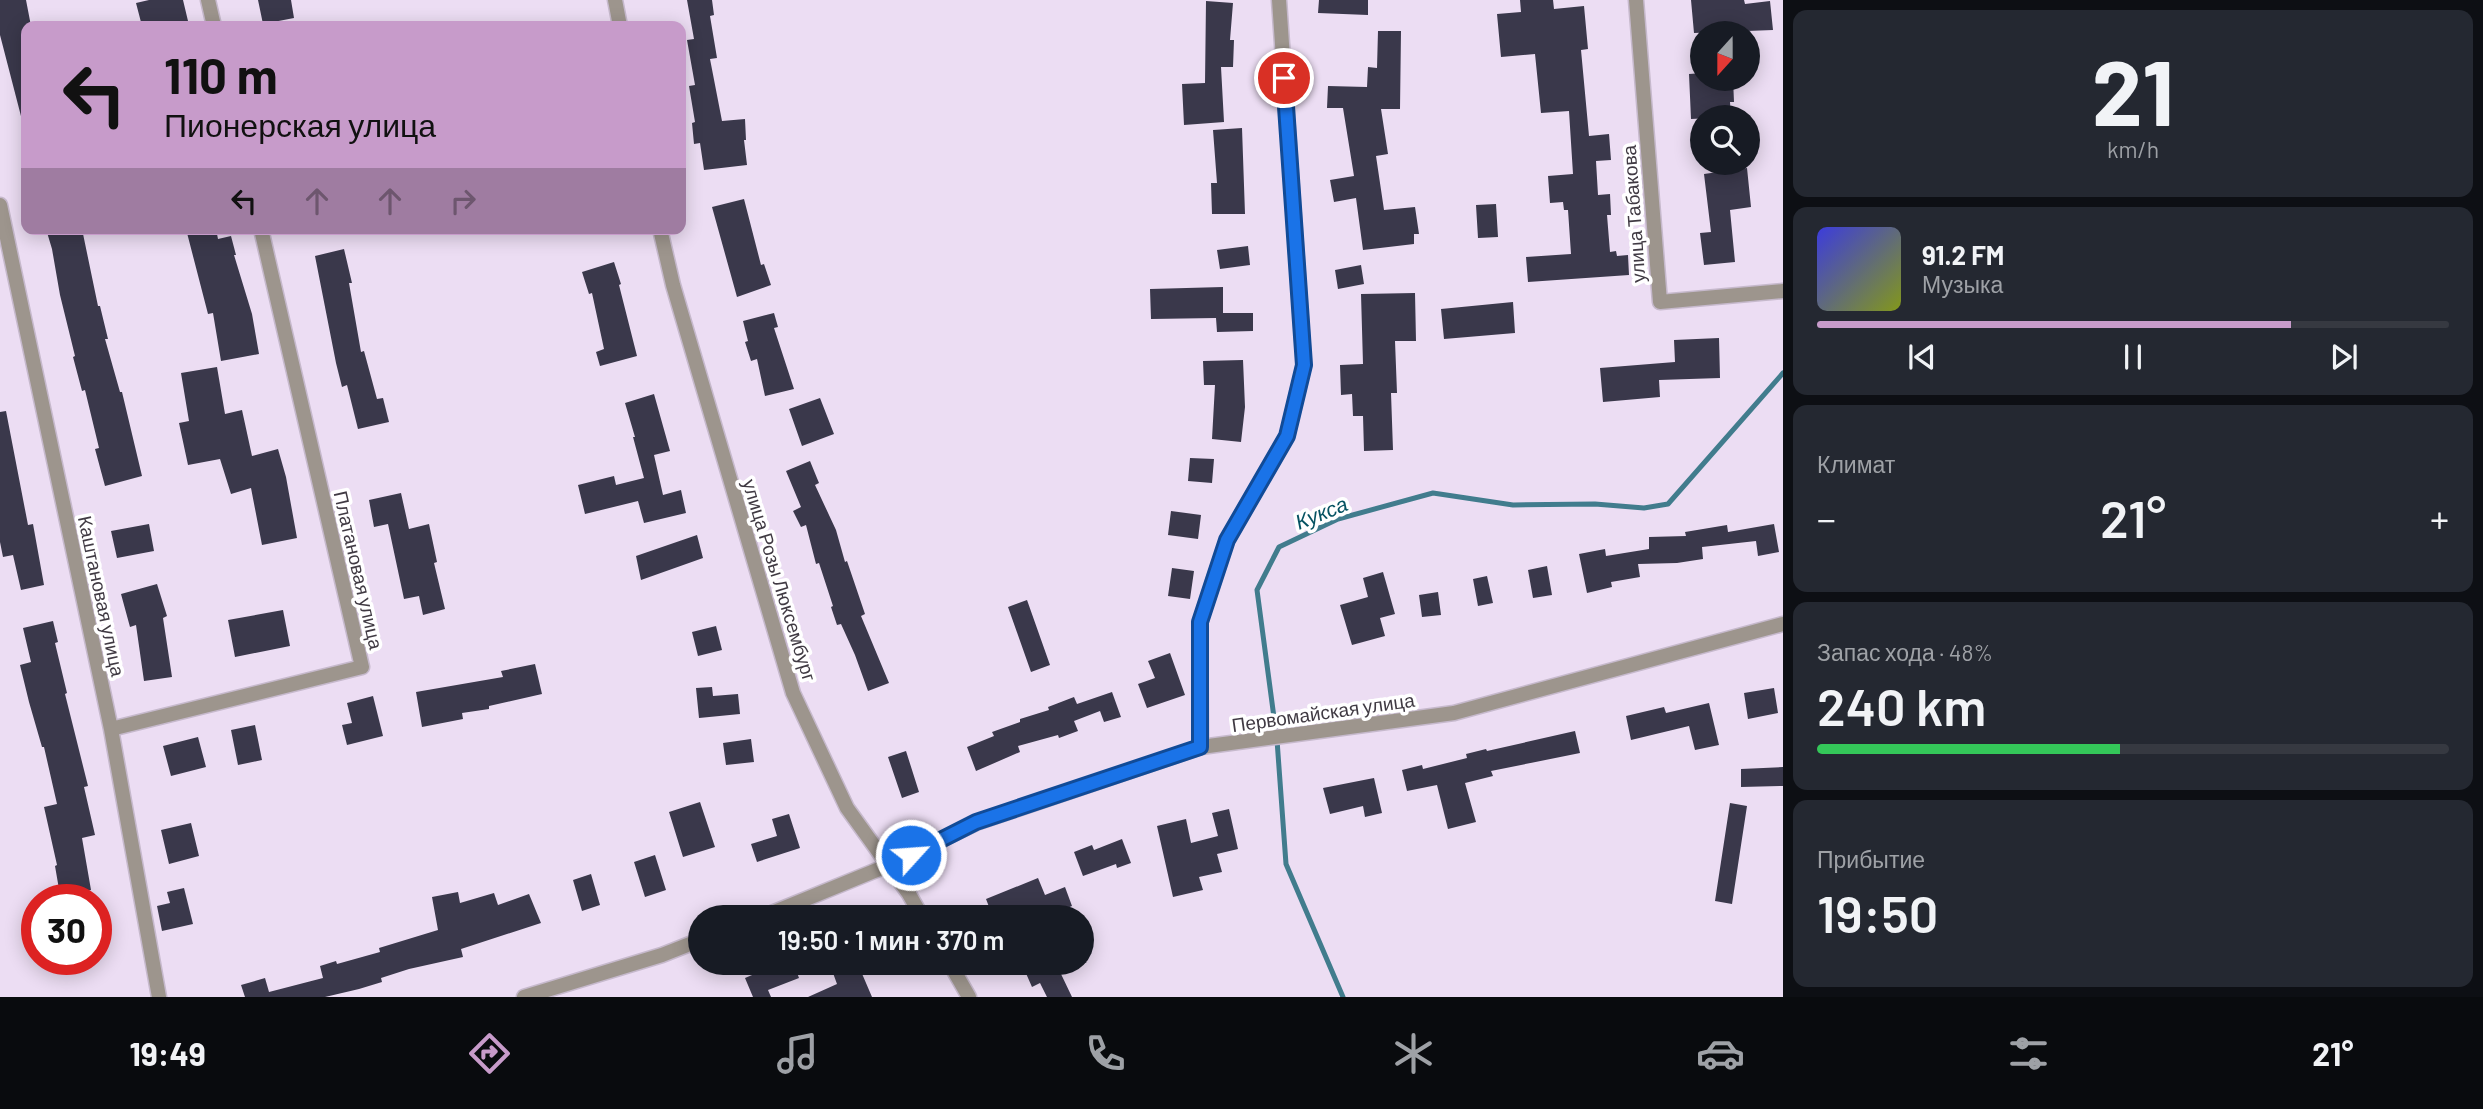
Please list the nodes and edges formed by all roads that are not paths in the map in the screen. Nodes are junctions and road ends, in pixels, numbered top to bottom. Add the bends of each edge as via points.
1 (208, 0) edge
2 (615, 0) edge
3 (1279, 0) edge
4 (1636, 0) edge
5 (213, 21) edge
6 (619, 21) edge
7 (0, 205) edge
8 (262, 235) edge
9 (661, 235) edge
10 (1783, 291) edge
11 (1783, 624) edge
12 (111, 729) junction
13 (1200, 747) junction
14 (889, 865) junction
15 (791, 905) edge
16 (914, 905) edge
17 (688, 945) edge
18 (956, 975) edge
19 (159, 997) edge
20 (524, 997) edge
21 (969, 997) edge

1 - 5 street
2 - 6 street
3 - 13 street via 1304,365 1287,436 1227,540 1200,622
4 - 10 street, улица Табакова via 1660,302
7 - 12 street, Каштановая улица
8 - 12 street, Платановая улица via 362,667
9 - 14 street, улица Розы Люксембург via 793,693 847,808
11 - 13 street, Первомайская улица via 1454,713
12 - 19 street, Каштановая улица
13 - 14 street, Первомайская улица via 976,822
14 - 15 street, Первомайская улица
14 - 16 street, улица Розы Люксембург
17 - 20 street
18 - 21 street

